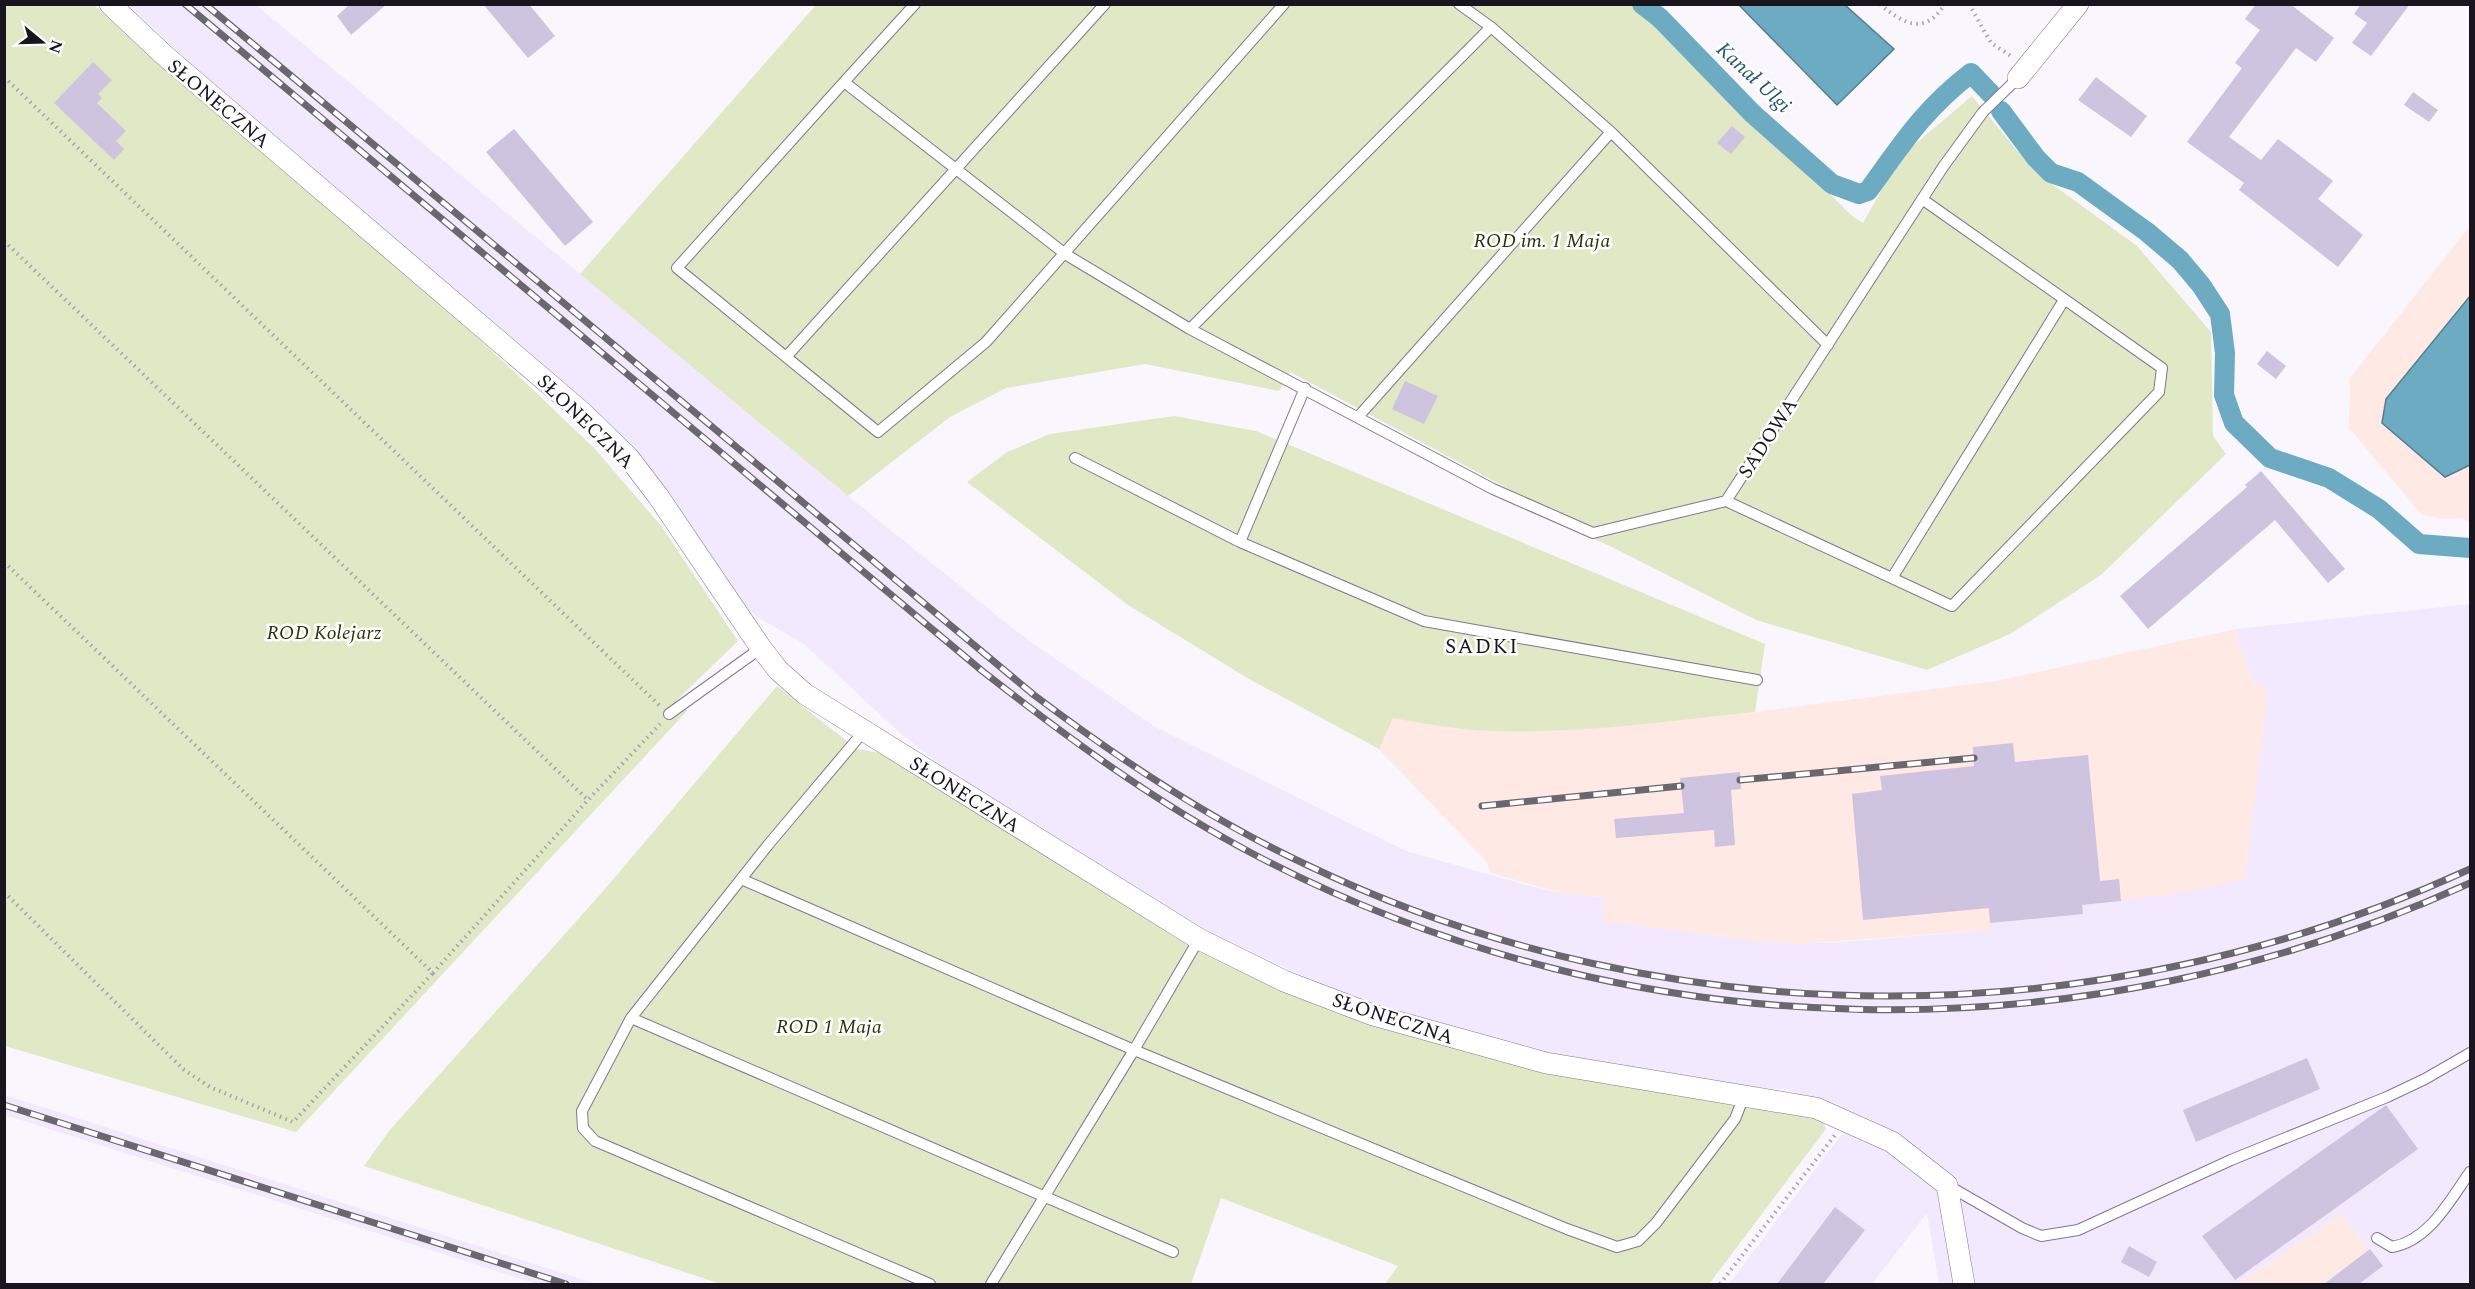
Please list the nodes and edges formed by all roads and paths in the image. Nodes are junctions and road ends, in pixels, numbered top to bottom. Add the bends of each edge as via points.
1 (110, 4) edge
2 (915, 4) edge
3 (1105, 4) edge
4 (1284, 4) edge
5 (1459, 4) edge
6 (1880, 4) edge
7 (1946, 4) edge
8 (1969, 4) edge
9 (2078, 4) edge
10 (1491, 27) junction
11 (2022, 73) junction
12 (4, 77) edge
13 (844, 82) junction
14 (1611, 132) junction
15 (957, 170) junction
16 (1922, 199) junction
17 (4, 241) edge
18 (1064, 253) junction
19 (2064, 300) junction
20 (1190, 329) junction
21 (1828, 345) junction
22 (786, 357) junction
23 (1305, 388) junction
24 (1358, 417) junction
25 (1075, 458) dead end
26 (1726, 501) junction
27 (1240, 542) junction
28 (4, 562) edge
29 (1892, 578) junction
30 (760, 648) junction
31 (1757, 680) dead end
32 (669, 714) junction
33 (864, 731) junction
34 (588, 800) junction
35 (741, 879) junction
36 (4, 891) edge
37 (1199, 939) junction
38 (433, 973) junction
39 (631, 1018) junction
40 (1134, 1050) junction
41 (2470, 1053) edge
42 (1744, 1096) junction
43 (1846, 1121) junction
44 (2470, 1172) edge
45 (1947, 1185) junction
46 (1046, 1196) junction
47 (2377, 1238) dead end
48 (1173, 1252) dead end
49 (930, 1284) edge
50 (991, 1284) edge
51 (1720, 1284) edge
52 (1964, 1284) edge

1 - 30 street, SŁONECZNA via 164,55 583,413 629,458
2 - 13 lane
3 - 15 lane
4 - 18 lane
5 - 10 lane
6 - 7 path via 1900,21 1913,25 1932,21
8 - 11 path via 1991,43
9 - 11 street, SADOWA
10 - 14 lane
10 - 20 lane
11 - 16 lane, SADOWA via 1983,112
12 - 32 path
13 - 15 lane
13 - 22 lane via 677,268
14 - 21 lane
14 - 24 lane
15 - 18 lane
15 - 22 lane
16 - 19 lane
16 - 21 lane, SADOWA
17 - 34 path
18 - 20 lane
18 - 22 lane via 986,342 878,432
19 - 29 lane
19 - 29 lane via 2162,368 2159,392 1952,606
20 - 23 lane
21 - 26 lane, SADOWA
23 - 24 lane
23 - 27 lane
24 - 26 lane via 1493,489 1593,533
25 - 27 lane
26 - 29 lane
27 - 31 lane via 1424,621
28 - 38 path
30 - 32 lane
30 - 33 street, SŁONECZNA via 805,694
32 - 34 path
33 - 35 lane
33 - 37 street, SŁONECZNA
34 - 38 path
35 - 39 lane
35 - 40 lane
36 - 38 path via 183,1069 210,1087 292,1122
37 - 40 lane
37 - 42 street, SŁONECZNA via 1284,981 1373,1015 1546,1063
39 - 46 lane
39 - 49 lane via 582,1111 583,1128 595,1141
40 - 42 lane via 1567,1229 1617,1246 1638,1240 1656,1223 1736,1119
40 - 46 lane
41 - 45 lane via 2387,1097 2230,1160 2078,1230 2041,1236
42 - 43 street, SŁONECZNA via 1816,1108
43 - 45 street, SŁONECZNA via 1892,1142
43 - 51 path
44 - 47 lane via 2421,1235 2407,1245 2392,1247
45 - 52 street
46 - 48 lane
46 - 50 lane

